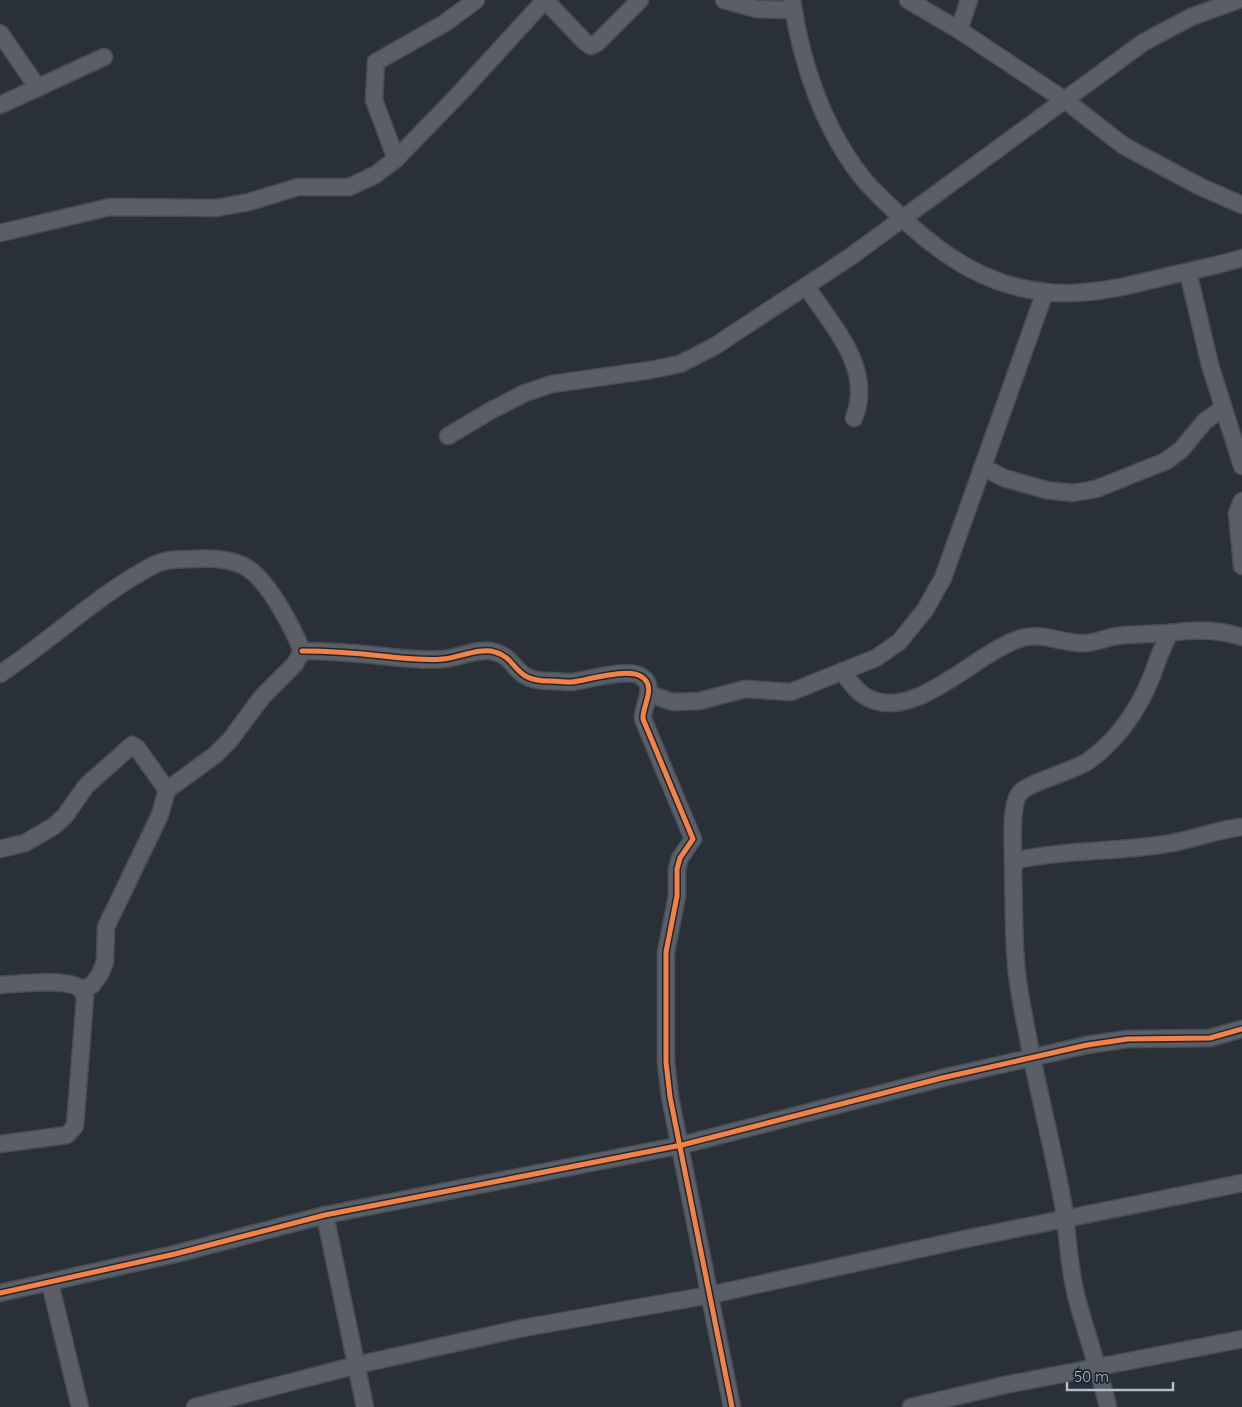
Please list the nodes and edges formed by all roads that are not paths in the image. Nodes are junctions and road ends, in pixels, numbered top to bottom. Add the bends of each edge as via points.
1 (476, 0) edge
2 (545, 0) edge
3 (640, 0) edge
4 (724, 0) edge
5 (908, 0) edge
6 (969, 0) edge
7 (1238, 0) edge
8 (792, 5) edge
9 (959, 30) junction
10 (0, 33) edge
11 (104, 58) dead end
12 (38, 88) junction
13 (1066, 102) junction
14 (0, 105) edge
15 (396, 159) junction
16 (1242, 205) edge
17 (902, 217) junction
18 (0, 232) edge
19 (1242, 258) edge
20 (1188, 272) junction
21 (806, 286) junction
22 (1045, 292) junction
23 (1222, 409) junction
24 (854, 418) dead end
25 (448, 436) dead end
26 (1242, 466) edge
27 (982, 467) junction
28 (1242, 501) edge
29 (1242, 566) edge
30 (1170, 633) junction
31 (1242, 637) edge
32 (302, 651) junction
33 (842, 671) junction
34 (0, 674) edge
35 (650, 694) junction
36 (167, 790) junction
37 (1242, 827) edge
38 (0, 849) edge
39 (1013, 861) junction
40 (0, 985) edge
41 (82, 990) junction
42 (1242, 1029) edge
43 (1032, 1058) junction
44 (0, 1144) edge
45 (682, 1145) junction
46 (1242, 1183) edge
47 (324, 1215) junction
48 (1066, 1220) junction
49 (50, 1282) junction
50 (0, 1292) edge
51 (710, 1295) junction
52 (1242, 1339) edge
53 (357, 1365) junction
54 (1099, 1368) junction
55 (80, 1407) edge
56 (195, 1407) edge
57 (365, 1407) edge
58 (732, 1407) edge
59 (911, 1407) edge
60 (1108, 1407) edge

1 - 15 street via 446,23 376,62 374,100
2 - 3 street via 591,46
2 - 15 street
4 - 8 street via 757,9
5 - 9 street
6 - 9 street
7 - 13 street via 1191,16 1144,42
8 - 17 street via 813,89 826,119 864,180
9 - 13 street
10 - 12 street
11 - 12 street
12 - 14 street
13 - 16 street via 1124,146
13 - 17 street
15 - 18 street via 375,175 349,187 298,187 216,208 110,207
17 - 21 street
17 - 22 street via 930,243 964,267 1006,284
19 - 20 street
20 - 22 street via 1117,288
20 - 23 street
21 - 24 street via 858,370 860,390
21 - 25 street via 715,346 680,364 552,384 490,410
22 - 27 street
23 - 26 street
23 - 27 street via 1205,421 1181,450 1166,461 1096,489 1073,493 1046,490 1004,478
27 - 33 street via 956,546 925,610 899,642 876,658
28 - 29 street via 1237,513
30 - 31 street via 1193,629 1224,631
30 - 33 street via 1115,636 1086,643 1044,636 1023,638 906,702 886,703 868,698 852,685
30 - 39 street via 1136,707 1118,734 1087,762 1029,786 1019,794 1015,804
32 - 34 street via 295,633 261,581 242,565 217,560 178,559 157,564 80,613
32 - 35 street via 442,660 494,651 506,657 520,674 532,680 572,682 631,673 642,676
32 - 36 street via 295,664 262,697 215,756
33 - 35 street via 792,692 745,690 699,701 673,702
35 - 45 street via 643,719 693,839 680,858 677,869 677,896 666,952 666,1062 670,1097
36 - 38 street via 132,745 86,786 66,816 54,826 26,843
36 - 41 street via 160,815 110,916 106,927 105,962 100,974 92,985
37 - 39 street via 1160,845 1100,849
39 - 43 street via 1017,972
40 - 41 street via 63,983
41 - 44 street via 85,998 73,1131 67,1135
42 - 43 street via 1210,1038 1128,1040 1087,1045
43 - 45 street
43 - 48 street
45 - 47 street
45 - 51 street
46 - 48 street
47 - 49 street
47 - 53 street
48 - 51 street
48 - 54 street via 1076,1294
49 - 50 street
49 - 55 street
51 - 53 street via 523,1328
51 - 58 street
52 - 54 street
53 - 56 street
53 - 57 street
54 - 59 street
54 - 60 street

